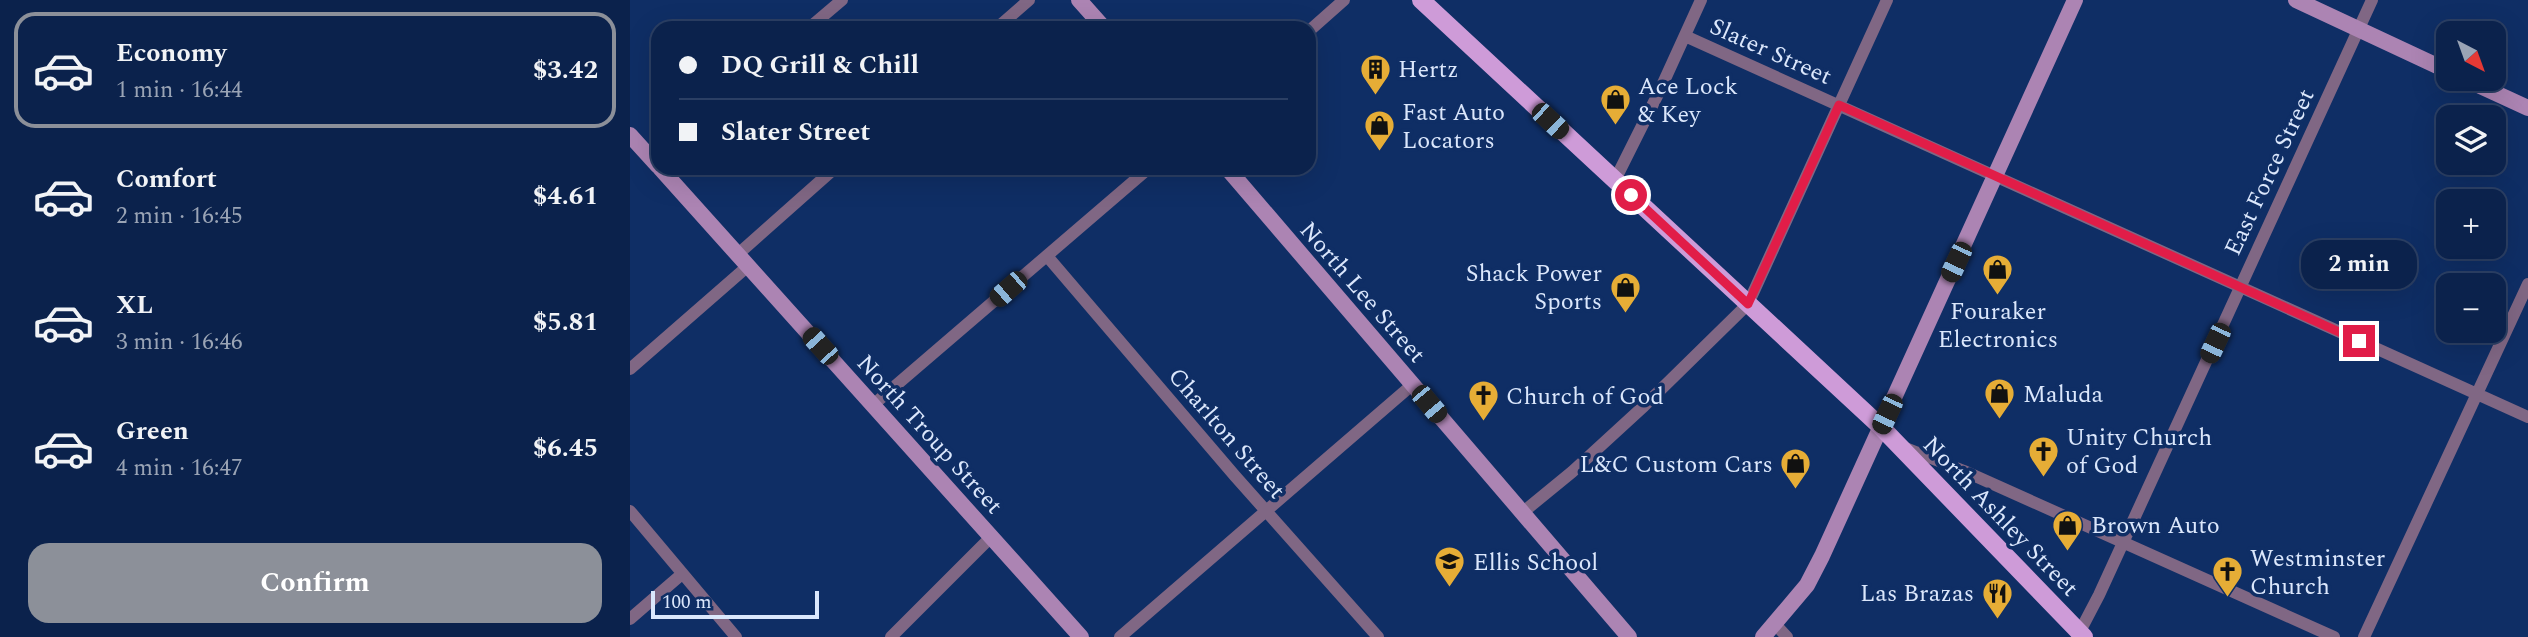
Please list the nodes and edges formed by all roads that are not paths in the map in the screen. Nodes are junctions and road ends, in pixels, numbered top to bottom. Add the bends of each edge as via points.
1 (842, 0) edge
2 (1030, 0) edge
3 (1079, 0) edge
4 (1344, 0) edge
5 (1422, 0) edge
6 (1701, 0) edge
7 (1887, 0) edge
8 (2075, 0) edge
9 (2296, 0) edge
10 (2372, 0) edge
11 (817, 21) edge
12 (1005, 21) edge
13 (1098, 21) edge
14 (1316, 25) edge
15 (2358, 30) junction
16 (1685, 36) junction
17 (2436, 66) edge
18 (2492, 91) edge
19 (1839, 105) junction
20 (2528, 107) edge
21 (630, 135) edge
22 (651, 157) edge
23 (668, 175) edge
24 (828, 175) edge
25 (1141, 175) edge
26 (1233, 175) edge
27 (1996, 176) junction
28 (1615, 180) junction
29 (1046, 256) junction
30 (743, 261) junction
31 (2528, 284) edge
32 (2240, 287) junction
33 (1748, 304) junction
34 (630, 369) edge
35 (1412, 385) junction
36 (2477, 394) junction
37 (873, 405) junction
38 (2528, 417) edge
39 (1881, 427) junction
40 (1900, 446) junction
41 (1265, 510) junction
42 (630, 511) edge
43 (1522, 513) junction
44 (992, 536) junction
45 (2123, 542) junction
46 (682, 574) junction
47 (630, 619) edge
48 (1775, 624) junction
49 (2080, 636) edge
50 (736, 637) edge
51 (891, 637) edge
52 (1081, 637) edge
53 (1119, 637) edge
54 (1378, 637) edge
55 (1629, 637) edge
56 (1763, 637) edge
57 (1787, 637) edge
58 (2334, 637) edge
59 (2364, 637) edge

1 - 11 street
2 - 12 street
3 - 13 street
4 - 14 street
5 - 28 main road, North Ashley Street
6 - 16 street
7 - 19 street
8 - 27 street
9 - 15 street
10 - 15 street, East Force Street
15 - 17 street
15 - 32 street, East Force Street
16 - 19 street, Slater Street
16 - 28 street
18 - 20 street
19 - 27 street, Slater Street
19 - 33 street
21 - 22 street, North Troup Street
23 - 30 street, North Troup Street
24 - 30 street
25 - 29 street
26 - 35 street, North Lee Street
27 - 32 street, Slater Street
27 - 39 street
28 - 33 main road, North Ashley Street
29 - 37 street
29 - 41 street, Charlton Street
30 - 34 street
30 - 37 street, North Troup Street
31 - 36 street
32 - 36 street, Slater Street
32 - 45 street, East Force Street
33 - 39 main road, North Ashley Street
33 - 43 street via 1644,406
35 - 41 street
35 - 43 street, North Lee Street
36 - 38 street, Slater Street
36 - 59 street
37 - 44 street, North Troup Street
39 - 40 main road, North Ashley Street
39 - 48 street via 1807,585
40 - 45 street
40 - 49 main road, North Ashley Street
41 - 53 street
41 - 54 street, Charlton Street
42 - 46 street
43 - 55 street, North Lee Street
44 - 51 street
44 - 52 street, North Troup Street
45 - 49 street, East Force Street
45 - 58 street
46 - 47 street
46 - 50 street
48 - 56 street
48 - 57 street

